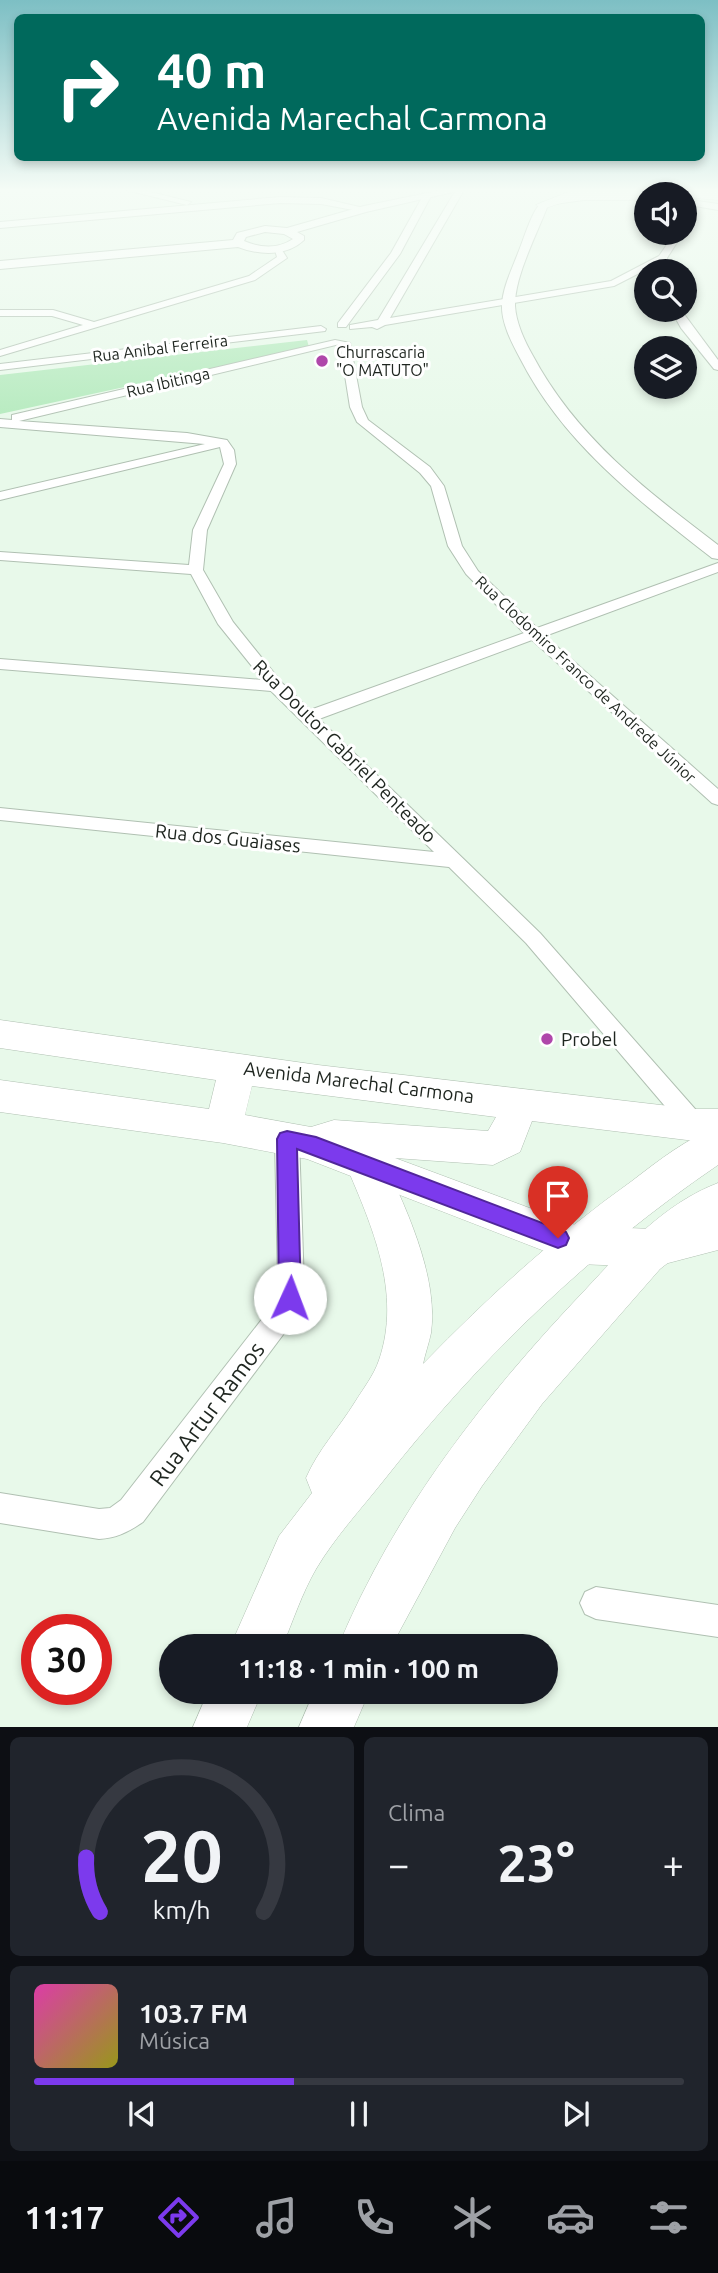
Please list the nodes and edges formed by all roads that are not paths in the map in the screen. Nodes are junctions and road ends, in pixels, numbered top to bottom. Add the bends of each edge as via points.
1 (263, 271) edge
2 (384, 271) edge
3 (412, 271) edge
4 (520, 271) edge
5 (639, 271) edge
6 (614, 284) junction
7 (634, 284) edge
8 (509, 303) junction
9 (0, 313) edge
10 (382, 322) junction
11 (684, 322) edge
12 (94, 326) junction
13 (348, 326) junction
14 (321, 330) junction
15 (351, 341) junction
16 (700, 344) junction
17 (718, 344) edge
18 (0, 353) edge
19 (0, 367) edge
20 (718, 367) edge
21 (0, 422) edge
22 (223, 443) junction
23 (0, 496) edge
24 (718, 554) edge
25 (0, 556) edge
26 (718, 567) edge
27 (196, 570) junction
28 (534, 634) junction
29 (0, 664) edge
30 (276, 686) junction
31 (308, 717) junction
32 (718, 799) edge
33 (0, 814) edge
34 (457, 861) junction
35 (0, 1034) edge
36 (238, 1067) junction
37 (0, 1096) edge
38 (520, 1103) junction
39 (223, 1127) junction
40 (710, 1131) edge
41 (298, 1141) junction
42 (366, 1165) junction
43 (718, 1201) edge
44 (718, 1231) edge
45 (578, 1245) junction
46 (653, 1248) junction
47 (0, 1508) edge
48 (298, 1553) junction
49 (596, 1604) dead end
50 (718, 1621) edge
51 (262, 1634) edge
52 (370, 1634) edge
53 (230, 1704) edge
54 (337, 1704) edge
55 (220, 1727) edge
56 (326, 1727) edge

1 - 12 street via 252,278
2 - 13 street
3 - 10 street
4 - 8 street
5 - 6 street, Rua Anibal Ferreira
6 - 7 street
6 - 8 street, Rua Anibal Ferreira
8 - 10 street, Rua Anibal Ferreira
8 - 24 street via 526,357 555,407 606,463
9 - 12 street via 53,313
10 - 13 street, Rua Anibal Ferreira
10 - 15 street
11 - 16 street
12 - 18 street
13 - 14 street, Rua Anibal Ferreira
13 - 15 street via 363,331
14 - 15 street via 319,338
14 - 19 street, Rua Anibal Ferreira
15 - 21 street, Rua Ibitinga
15 - 28 street, Rua Clodomiro Franco de Andrede Júnior via 356,407 363,422 425,470 437,486 462,559
16 - 17 street
16 - 20 street
21 - 22 street
22 - 23 street
22 - 27 street via 230,464 200,530
25 - 27 street
26 - 28 street
27 - 30 street, Rua Doutor Gabriel Penteado via 226,624
28 - 31 street
28 - 32 street, Rua Clodomiro Franco de Andrede Júnior
29 - 30 street
30 - 31 street, Rua Doutor Gabriel Penteado
31 - 34 street, Rua Doutor Gabriel Penteado
33 - 34 street, Rua dos Guaiases
34 - 40 street, Rua Doutor Gabriel Penteado
35 - 36 main road, Avenida Marechal Carmona
36 - 38 main road, Avenida Marechal Carmona
36 - 39 main road
37 - 39 main road
38 - 40 main road, Avenida Marechal Carmona
38 - 41 main road via 506,1140 493,1148 334,1137
39 - 41 main road
40 - 45 main road via 690,1161
41 - 42 main road
41 - 47 street, Rua Artur Ramos via 291,1284 285,1311 132,1511 115,1523 99,1524
42 - 45 main road
42 - 48 main road via 398,1240 409,1331 398,1372 365,1430 305,1514
43 - 46 main road
44 - 46 main road
45 - 46 main road
45 - 48 main road via 428,1392
46 - 52 main road via 512,1402 455,1481 394,1582
48 - 51 main road
49 - 50 street
53 - 55 main road
54 - 56 main road

